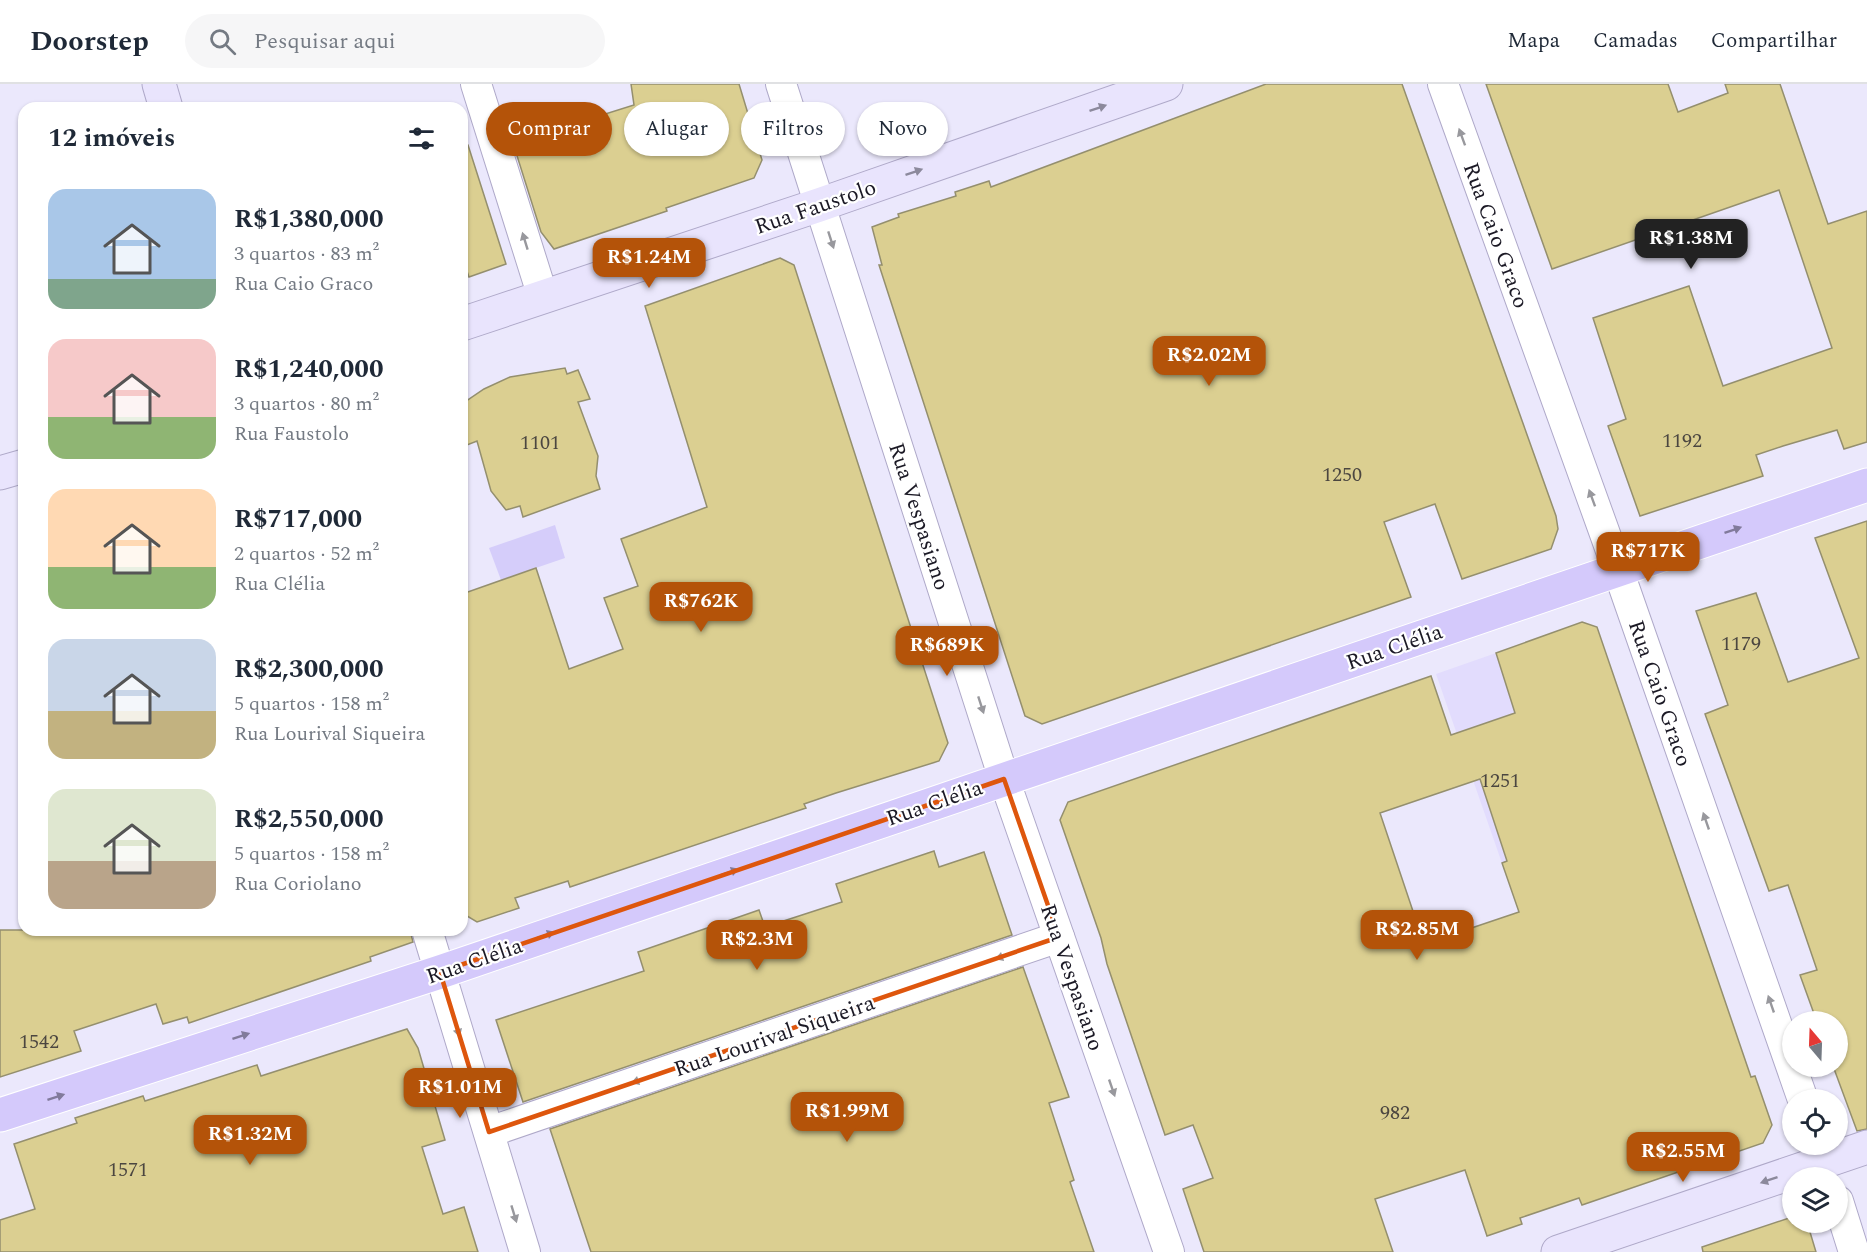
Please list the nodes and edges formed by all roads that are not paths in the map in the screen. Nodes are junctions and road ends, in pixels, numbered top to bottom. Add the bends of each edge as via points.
1 (159, 84) edge
2 (476, 84) edge
3 (781, 84) edge
4 (1166, 84) edge
5 (1443, 84) edge
6 (164, 102) edge
7 (819, 205) junction
8 (543, 297) junction
9 (468, 322) edge
10 (18, 468) edge
11 (0, 473) edge
12 (1867, 485) edge
13 (1618, 570) junction
14 (1004, 779) junction
15 (429, 936) edge
16 (1059, 937) junction
17 (440, 972) junction
18 (1799, 1089) edge
19 (0, 1115) edge
20 (489, 1132) junction
21 (1867, 1147) edge
22 (1825, 1161) edge
23 (1848, 1233) edge
24 (525, 1252) edge
25 (1169, 1252) edge
26 (1558, 1252) edge
27 (1854, 1252) edge

1 - 6 street
8 -> 2 street
3 - 7 street, Rua Vespasiano
7 -> 4 street, Rua Faustolo
13 -> 5 street, Rua Caio Graco
7 - 8 street, Rua Faustolo
7 -> 14 street, Rua Vespasiano
8 - 9 street, Rua Faustolo
10 - 11 street
13 -> 12 main road, Rua Clélia
13 - 14 main road, Rua Clélia
18 -> 13 street, Rua Caio Graco
14 - 16 street, Rua Vespasiano
17 -> 14 main road, Rua Clélia
15 - 17 street
16 -> 20 street, Rua Lourival Siqueira
16 -> 25 street, Rua Vespasiano
19 -> 17 main road, Rua Clélia
17 -> 20 street
20 -> 24 street
21 - 22 street
22 -> 26 street
23 - 27 street

